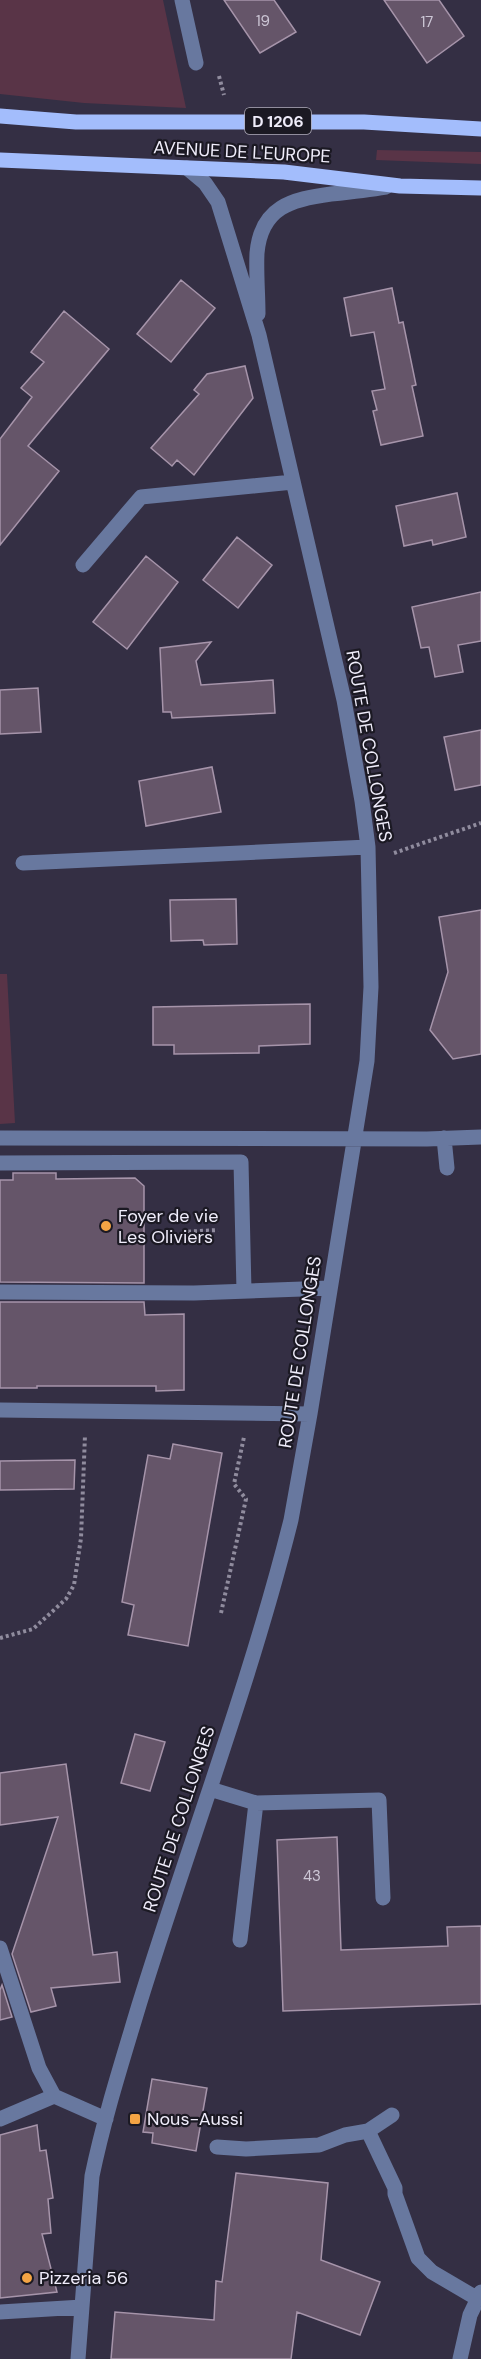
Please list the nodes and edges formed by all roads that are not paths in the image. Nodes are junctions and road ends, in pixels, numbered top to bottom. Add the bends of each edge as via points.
1 (182, 0) edge
2 (196, 63) dead end
3 (0, 116) edge
4 (481, 129) edge
5 (0, 160) edge
6 (188, 168) junction
7 (400, 186) junction
8 (481, 188) edge
9 (259, 335) junction
10 (293, 482) junction
11 (83, 565) dead end
12 (368, 854) junction
13 (23, 863) dead end
14 (481, 1137) edge
15 (0, 1138) edge
16 (356, 1138) junction
17 (444, 1138) junction
18 (0, 1163) edge
19 (447, 1168) dead end
20 (330, 1288) junction
21 (244, 1291) junction
22 (0, 1292) edge
23 (0, 1410) edge
24 (310, 1414) junction
25 (210, 1789) junction
26 (256, 1803) junction
27 (383, 1898) dead end
28 (240, 1940) dead end
29 (0, 1948) edge
30 (54, 2096) junction
31 (392, 2115) dead end
32 (0, 2119) edge
33 (106, 2120) junction
34 (368, 2131) junction
35 (217, 2147) dead end
36 (479, 2295) edge
37 (82, 2307) junction
38 (0, 2312) edge
39 (78, 2359) edge
40 (460, 2359) edge

1 - 2 street
3 - 4 main road, AVENUE DE L'EUROPE / D 1206 via 76,122 364,122
5 - 6 main road, AVENUE DE L'EUROPE
6 - 7 main road, AVENUE DE L'EUROPE via 323,175
6 - 9 street, ROUTE DE COLLONGES via 212,192 223,212
7 - 8 main road, AVENUE DE L'EUROPE
7 - 9 street, ROUTE DE COLLONGES via 307,198 274,212 266,223 257,254
9 - 10 street, ROUTE DE COLLONGES
10 - 11 street via 141,497
10 - 12 street, ROUTE DE COLLONGES via 345,700
12 - 13 street
12 - 16 street, ROUTE DE COLLONGES via 371,987 367,1061
14 - 17 street
15 - 16 street
16 - 17 street
16 - 20 street, ROUTE DE COLLONGES
17 - 19 street
18 - 21 street via 241,1162
20 - 21 street
20 - 24 street, ROUTE DE COLLONGES
21 - 22 street
23 - 24 street
24 - 25 street, ROUTE DE COLLONGES via 280,1562
25 - 26 street
25 - 33 street, ROUTE DE COLLONGES
26 - 27 street via 379,1800
26 - 28 street
29 - 30 street via 39,2068
30 - 32 street
30 - 33 street
31 - 34 street
33 - 37 street, ROUTE DE COLLONGES via 92,2176
34 - 35 street via 320,2145
34 - 36 street via 395,2188 418,2258 432,2272
36 - 40 street
37 - 38 street
37 - 39 street, ROUTE DE COLLONGES

